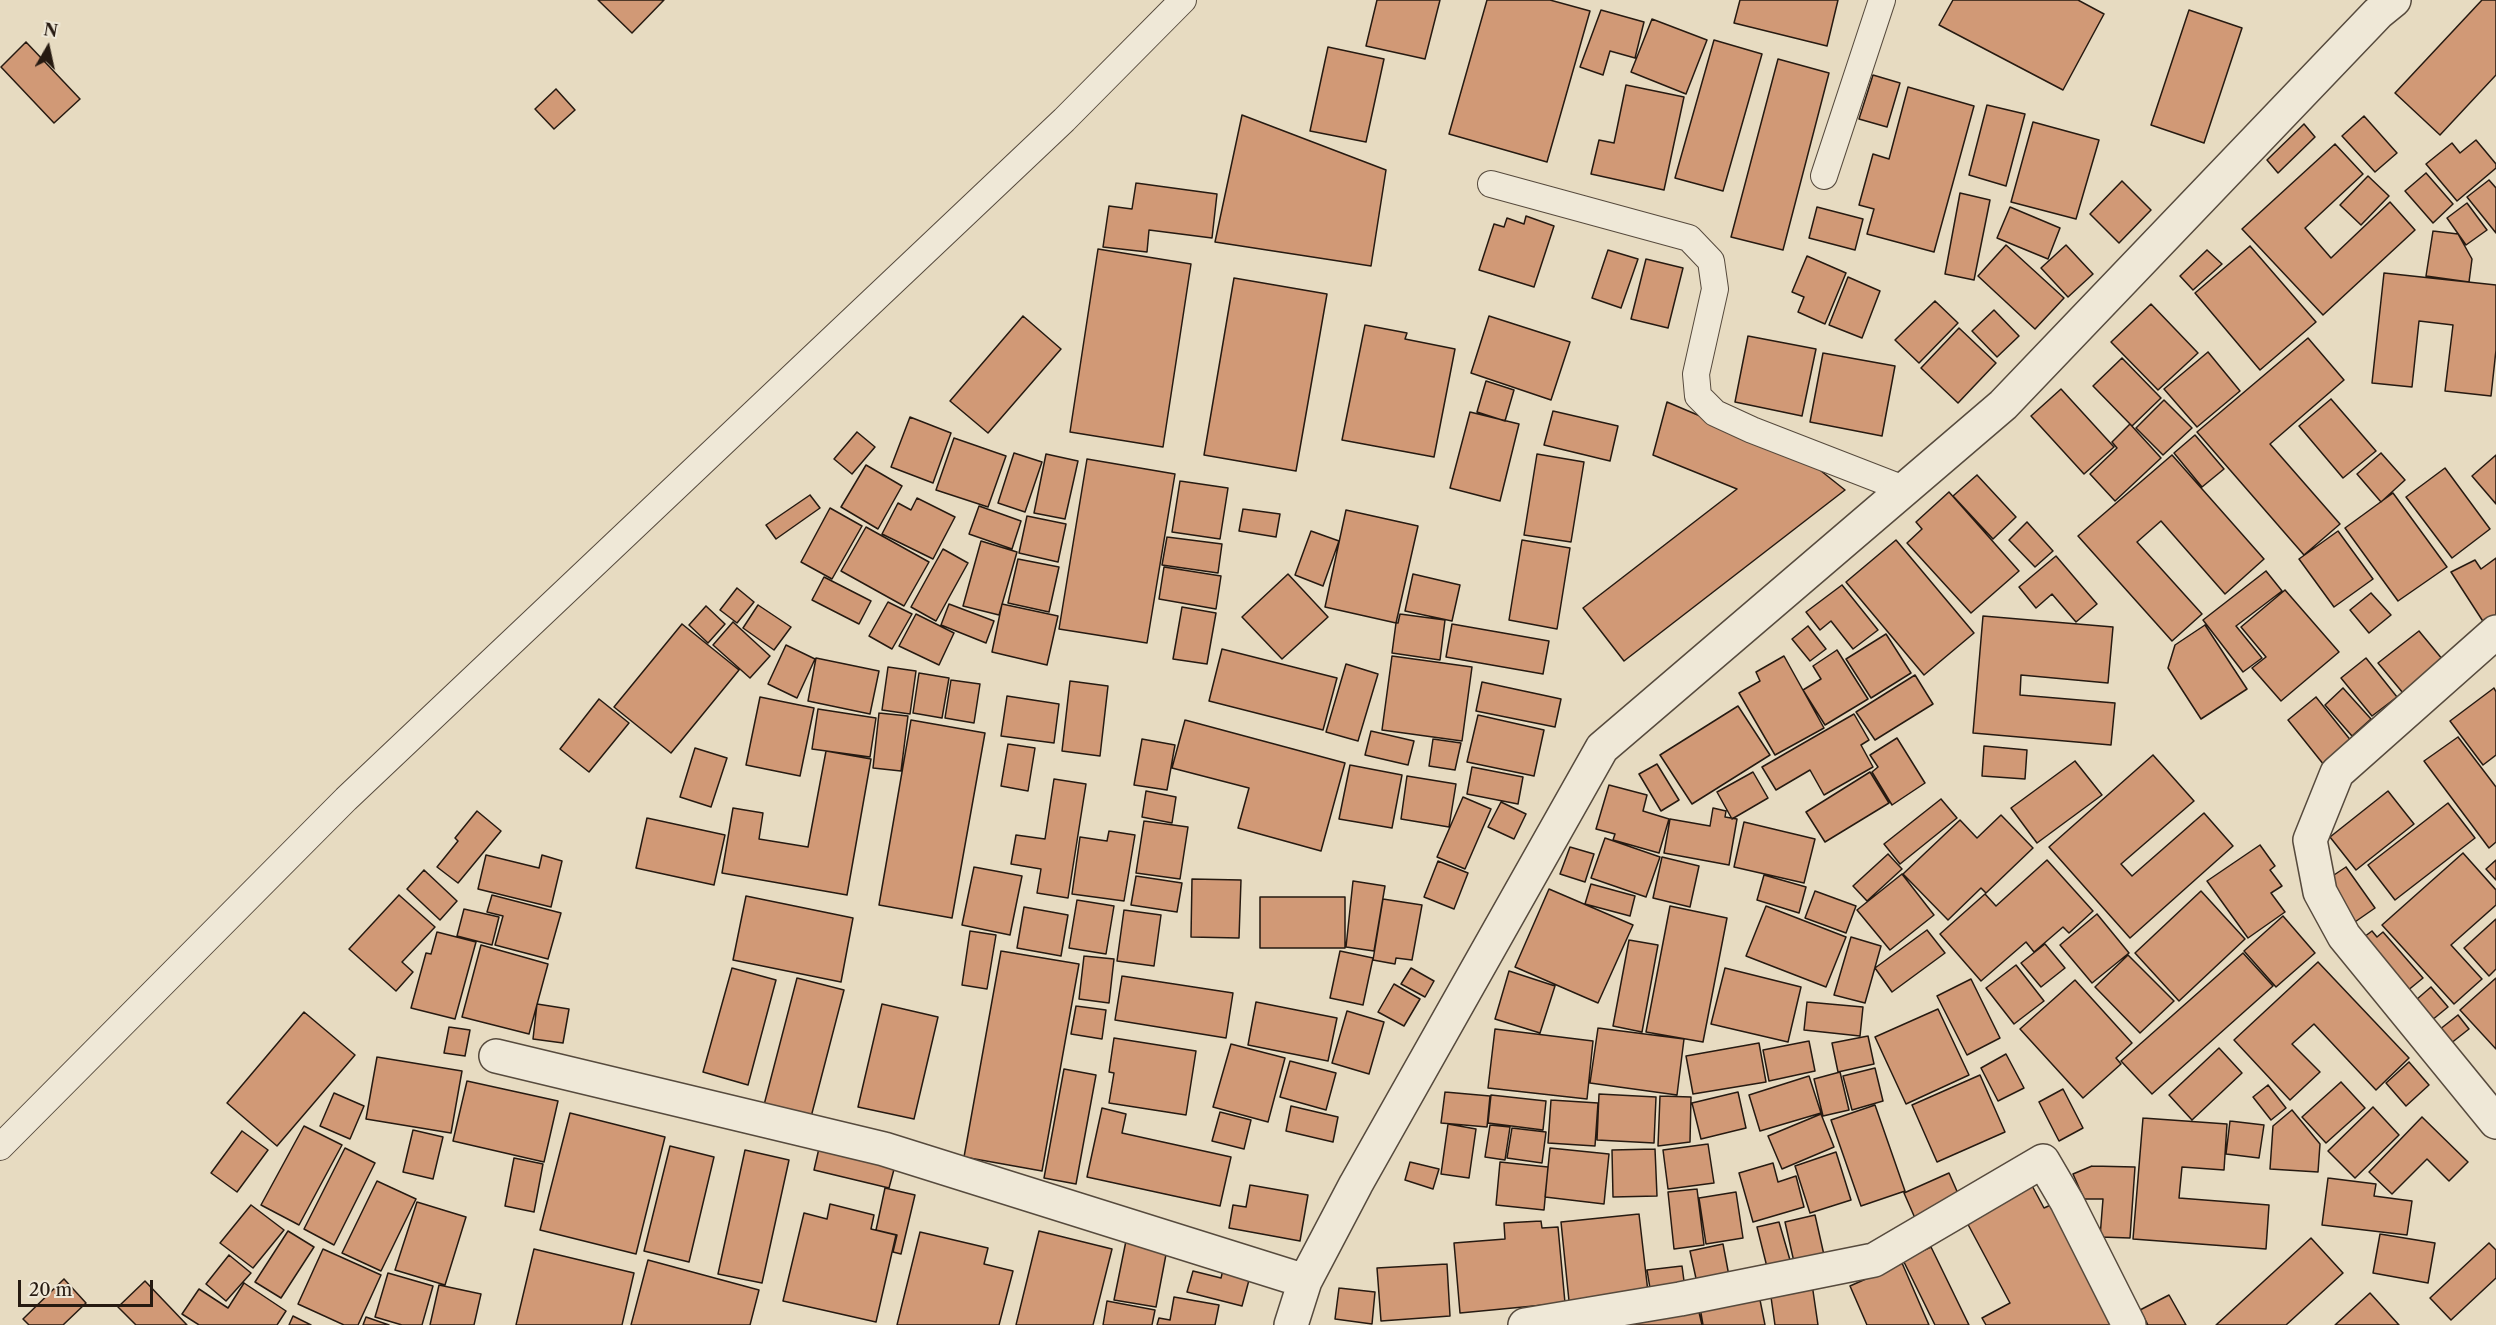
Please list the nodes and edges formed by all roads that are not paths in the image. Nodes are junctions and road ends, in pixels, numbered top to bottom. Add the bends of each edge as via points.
1 (1183, 0) edge
2 (1882, 0) edge
3 (2378, 4) edge
4 (1824, 176) dead end
5 (1491, 184) dead end
6 (1904, 489) junction
7 (2496, 632) edge
8 (496, 1056) dead end
9 (2496, 1122) edge
10 (0, 1147) edge
11 (1305, 1281) junction
12 (1291, 1325) edge
13 (1525, 1325) edge
14 (2129, 1325) edge

1 - 10 lane via 1064,120 346,799
2 - 4 lane
3 - 6 street via 2003,405
5 - 6 lane via 1689,238 1712,261 1714,289 1696,374 1698,396 1715,413 1752,430
6 - 11 street via 1602,748
7 - 9 street via 2337,773 2310,840 2320,892 2344,936
8 - 11 street via 884,1149
11 - 12 street
13 - 14 street via 1874,1260 2043,1161

